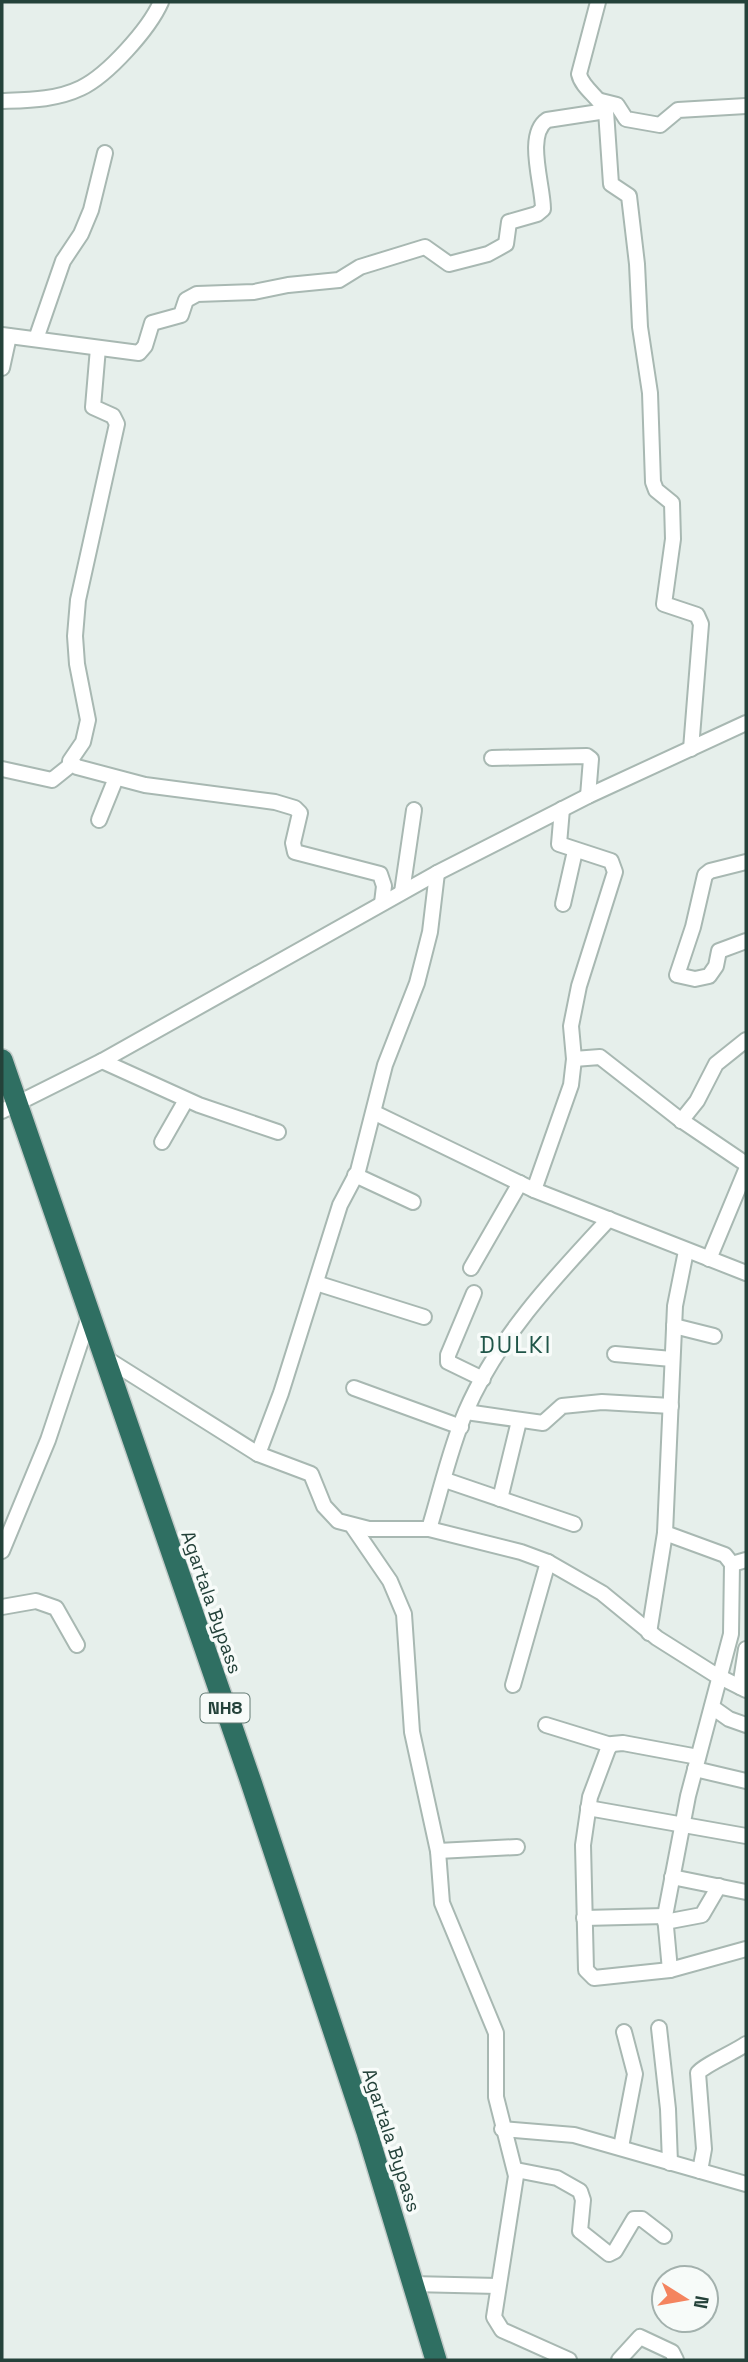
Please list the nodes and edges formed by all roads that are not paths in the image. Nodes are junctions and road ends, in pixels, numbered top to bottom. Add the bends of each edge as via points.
1 (160, 2) edge
2 (598, 2) edge
3 (2, 101) edge
4 (603, 106) junction
5 (746, 106) edge
6 (105, 153) dead end
7 (6, 336) edge
8 (36, 339) junction
9 (98, 348) junction
10 (2, 368) edge
11 (746, 723) edge
12 (691, 749) junction
13 (492, 758) dead end
14 (72, 764) junction
15 (2, 769) edge
16 (116, 779) junction
17 (588, 796) junction
18 (562, 809) junction
19 (414, 810) dead end
20 (99, 820) dead end
21 (575, 851) junction
22 (746, 859) edge
23 (437, 873) junction
24 (402, 892) junction
25 (382, 904) junction
26 (563, 904) dead end
27 (746, 942) edge
28 (746, 1040) edge
29 (575, 1059) junction
30 (2, 1060) edge
31 (102, 1061) junction
32 (186, 1100) junction
33 (9, 1106) edge
34 (375, 1113) junction
35 (681, 1121) junction
36 (278, 1132) dead end
37 (162, 1142) dead end
38 (746, 1167) edge
39 (355, 1175) junction
40 (520, 1184) junction
41 (534, 1190) junction
42 (413, 1202) dead end
43 (609, 1219) junction
44 (686, 1251) junction
45 (709, 1259) junction
46 (471, 1268) dead end
47 (746, 1273) edge
48 (316, 1283) junction
49 (474, 1293) dead end
50 (90, 1314) junction
51 (424, 1317) dead end
52 (674, 1326) junction
53 (715, 1336) dead end
54 (615, 1354) dead end
55 (104, 1357) junction
56 (672, 1359) junction
57 (483, 1379) junction
58 (354, 1388) dead end
59 (671, 1406) junction
60 (466, 1412) junction
61 (519, 1420) junction
62 (461, 1427) junction
63 (258, 1454) junction
64 (445, 1480) junction
65 (500, 1499) junction
66 (574, 1524) dead end
67 (353, 1527) junction
68 (429, 1529) junction
69 (665, 1533) junction
70 (2, 1551) edge
71 (548, 1562) junction
72 (739, 1562) edge
73 (2, 1607) edge
74 (649, 1633) junction
75 (77, 1645) dead end
76 (746, 1648) edge
77 (720, 1678) junction
78 (513, 1685) dead end
79 (743, 1689) edge
80 (712, 1707) junction
81 (746, 1724) edge
82 (546, 1726) dead end
83 (611, 1745) junction
84 (696, 1763) junction
85 (746, 1781) edge
86 (588, 1808) junction
87 (682, 1823) junction
88 (746, 1836) edge
89 (517, 1847) dead end
90 (438, 1851) junction
91 (673, 1877) junction
92 (719, 1886) junction
93 (746, 1892) edge
94 (584, 1918) junction
95 (665, 1919) junction
96 (746, 1949) edge
97 (670, 1970) junction
98 (659, 2028) dead end
99 (624, 2032) dead end
100 (746, 2044) edge
101 (502, 2129) junction
102 (621, 2147) junction
103 (670, 2163) junction
104 (516, 2169) junction
105 (700, 2171) junction
106 (746, 2184) edge
107 (664, 2236) dead end
108 (411, 2284) junction
109 (498, 2286) junction
110 (436, 2360) edge
111 (569, 2360) edge
112 (619, 2360) edge
113 (676, 2360) edge

1 - 3 street via 134,41 83,87 49,98
2 - 4 street via 579,74
4 - 5 street via 617,105 626,119 655,125 683,109
4 - 9 street via 541,124 535,139 543,209 509,222 502,247 454,264 439,260 425,247 359,267 339,280 254,292 197,294 186,300 181,315 152,323 139,353
4 - 12 street via 611,184 629,196 634,219 653,482 672,503 673,539 664,604 697,615 701,624
6 - 8 street via 91,210 63,261
7 - 8 street
7 - 10 street
8 - 9 street
9 - 14 street via 93,407 115,418 117,427 78,600 77,664 89,720
11 - 12 street
12 - 17 street
13 - 17 street via 587,756 592,767
14 - 15 street via 52,780
14 - 16 street
16 - 20 street
16 - 25 street via 295,808 300,813 295,852 380,874
17 - 18 street
18 - 21 street via 559,844
18 - 23 street
19 - 24 street
21 - 26 street
21 - 29 street via 611,861 615,872 579,986 571,1026
22 - 27 street via 705,875 677,975 709,976 722,948
23 - 24 street
23 - 34 street via 430,932 417,983 385,1065
24 - 25 street
25 - 31 street
28 - 35 street via 716,1064
29 - 35 street via 600,1057
29 - 41 street via 571,1086
30 - 33 highway, Agartala Bypass / NH8
31 - 32 street
31 - 33 street
32 - 36 street
32 - 37 street
33 - 50 highway, Agartala Bypass / NH8
34 - 39 street
34 - 40 street
35 - 38 street
38 - 45 street
39 - 42 street
39 - 48 street via 340,1205
40 - 41 street
40 - 46 street
41 - 43 street
43 - 44 street
43 - 57 street via 534,1302
44 - 45 street
44 - 52 street
45 - 47 street
48 - 51 street
48 - 63 street
49 - 57 street via 448,1362
50 - 55 highway, Agartala Bypass / NH8
50 - 70 street via 48,1440
52 - 53 street
52 - 56 street
54 - 56 street
55 - 63 street
55 - 108 highway, Agartala Bypass / NH8 via 367,2132
56 - 59 street
57 - 60 street
58 - 62 street
59 - 61 street via 602,1402 562,1406 543,1423
59 - 69 street
60 - 61 street
60 - 62 street
61 - 65 street
62 - 64 street
63 - 67 street via 311,1474 329,1513
64 - 65 street
64 - 68 street
65 - 66 street
67 - 68 street
67 - 90 street via 390,1581 404,1614 412,1732
68 - 71 street
69 - 72 street
69 - 74 street
71 - 74 street via 602,1593
71 - 78 street
72 - 77 street via 731,1634
73 - 75 street via 36,1601 56,1608
74 - 77 street
76 - 79 street
77 - 79 street
77 - 80 street
80 - 81 street
80 - 84 street
82 - 83 street
83 - 84 street via 642,1745
83 - 86 street
84 - 85 street
84 - 87 street
86 - 87 street
86 - 94 street via 583,1845
87 - 88 street
87 - 91 street
89 - 90 street
90 - 101 street via 442,1903 496,2033 496,2097
91 - 92 street
91 - 95 street
92 - 93 street
92 - 95 street via 702,1915
94 - 95 street
94 - 97 street via 590,1976 603,1979
95 - 97 street
96 - 97 street
98 - 103 street
99 - 102 street via 635,2074
100 - 105 street via 698,2073 704,2149
101 - 102 street via 556,2131
101 - 104 street
102 - 103 street
103 - 105 street
104 - 107 street via 557,2178 580,2191 580,2231 609,2254 634,2219 642,2219
104 - 109 street
105 - 106 street
108 - 109 street
108 - 110 highway, Agartala Bypass / NH8
109 - 111 street via 496,2325
112 - 113 street via 640,2337 672,2352

